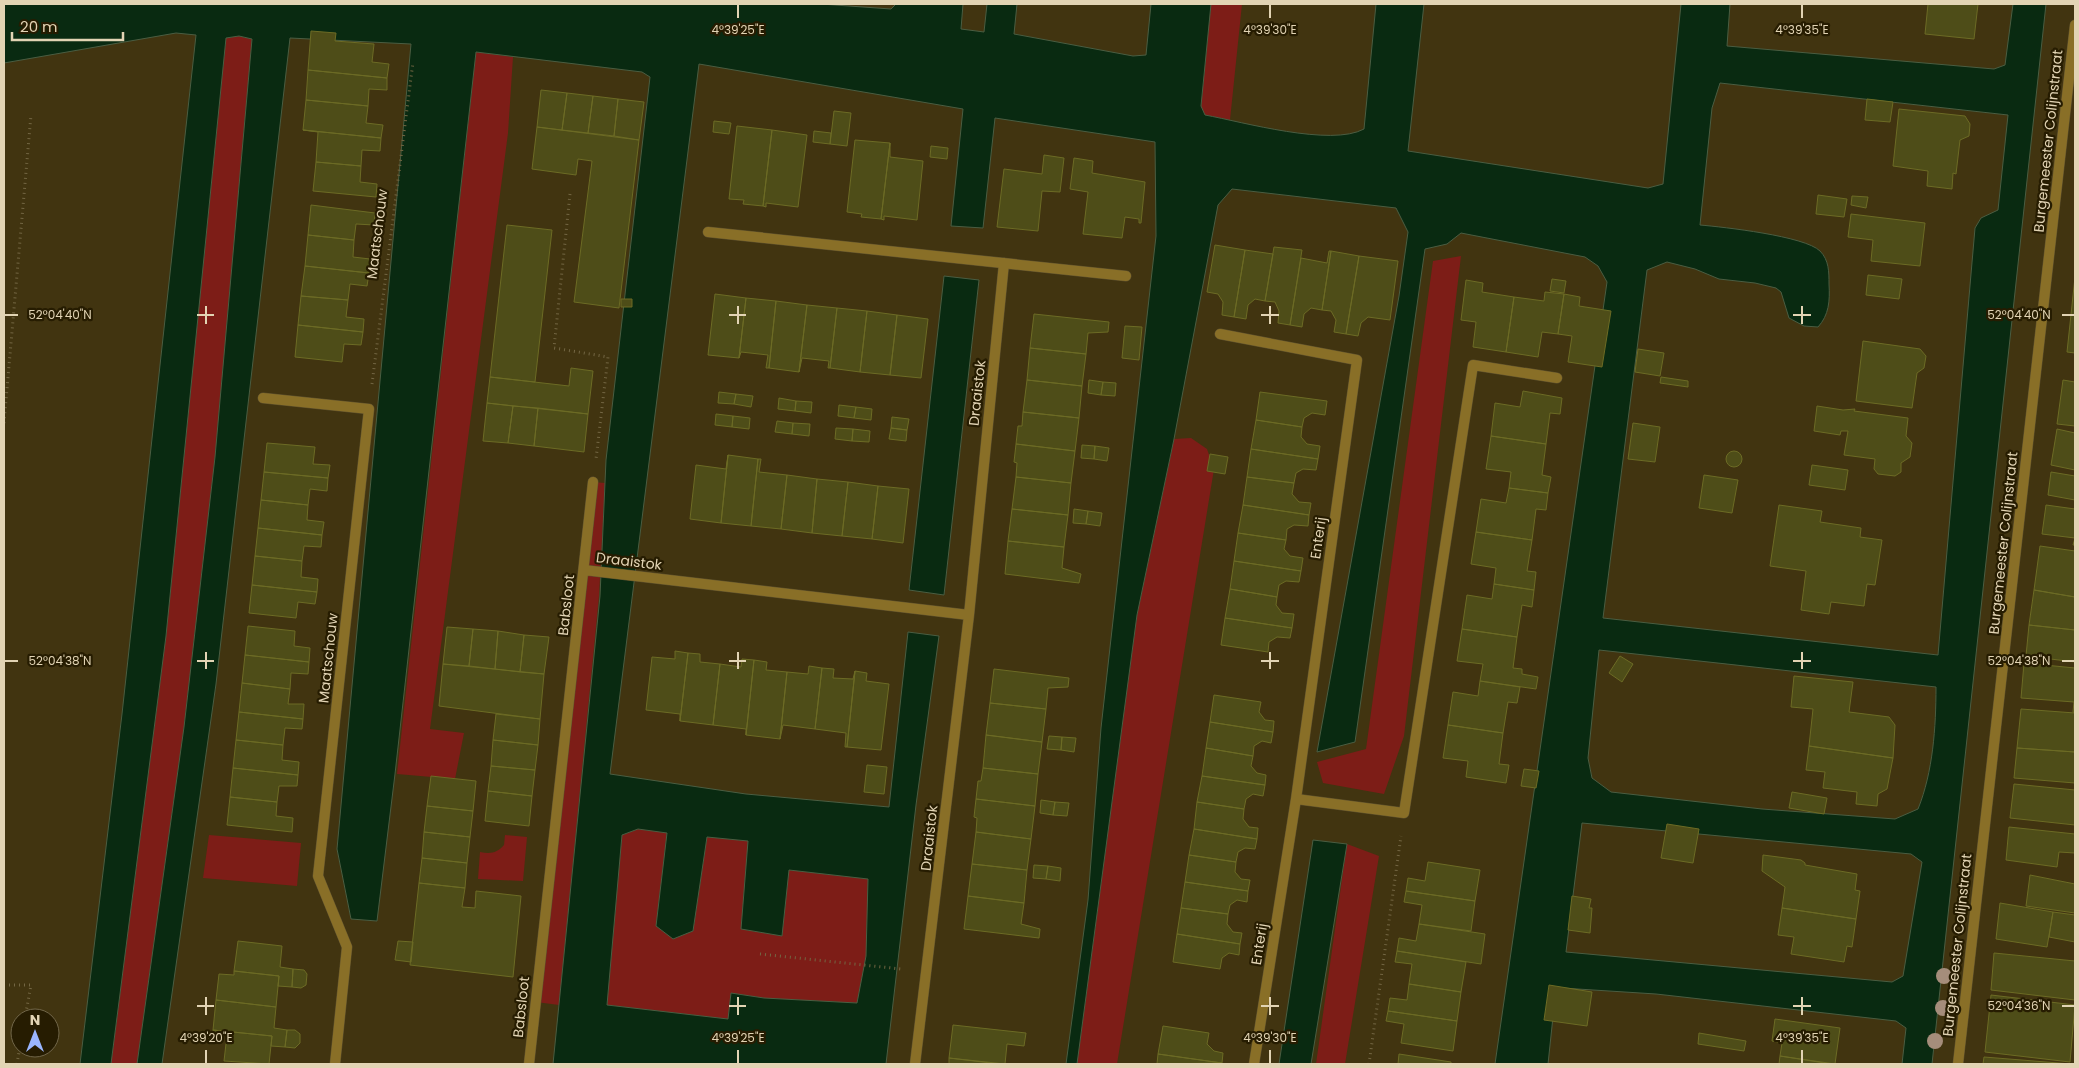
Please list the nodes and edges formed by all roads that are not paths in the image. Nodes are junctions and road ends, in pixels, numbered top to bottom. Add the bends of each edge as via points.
1 (2075, 25) edge
2 (708, 232) dead end
3 (1004, 263) junction
4 (1126, 276) dead end
5 (1220, 334) dead end
6 (1557, 378) dead end
7 (263, 398) dead end
8 (593, 482) road end
9 (584, 570) junction
10 (969, 615) junction
11 (1296, 799) junction
12 (335, 1064) edge
13 (529, 1064) edge
14 (915, 1064) edge
15 (1254, 1064) edge
16 (1958, 1064) edge

1 - 16 street, Burgemeester Colijnstraat
2 - 3 street
3 - 4 street
3 - 10 street, Draaistok
5 - 11 street, Enterij via 1357,360
6 - 11 street via 1473,365 1404,813
7 - 12 street, Maatschouw via 368,410 318,876 348,947
8 - 9 street, Babsloot
9 - 10 street, Draaistok
9 - 13 street, Babsloot
10 - 14 street, Draaistok
11 - 15 street, Enterij

